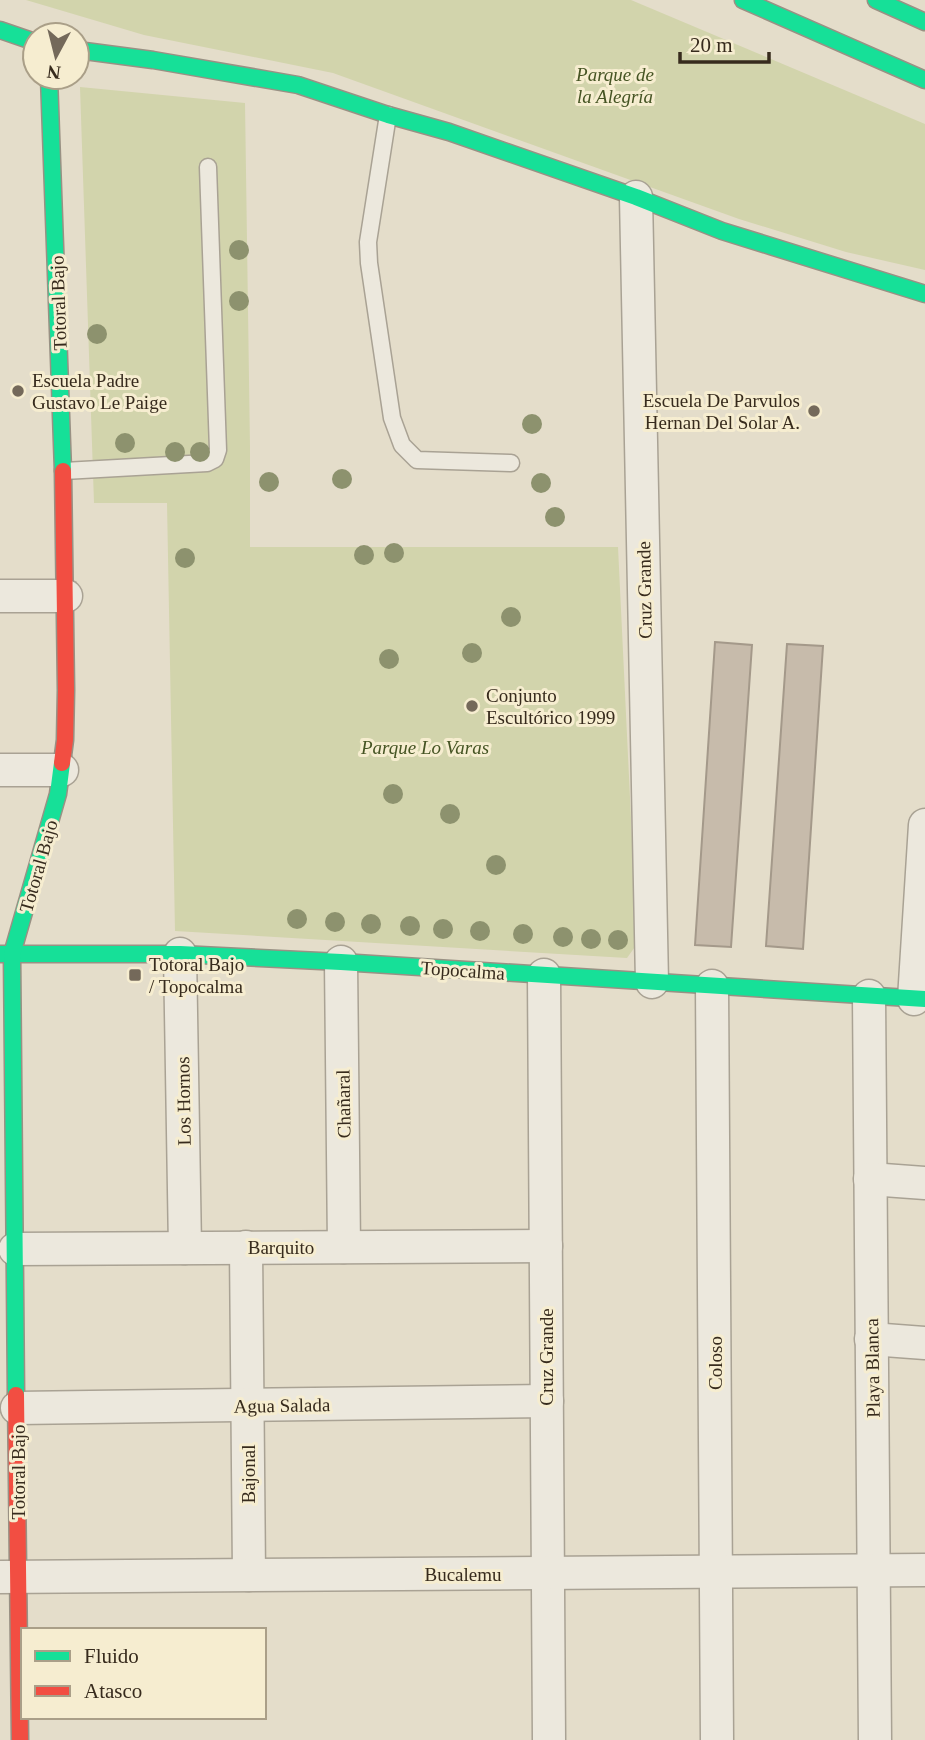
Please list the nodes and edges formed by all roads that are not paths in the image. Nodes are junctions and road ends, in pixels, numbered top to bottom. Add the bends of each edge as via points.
1 (743, 0) edge
2 (876, 0) edge
3 (925, 22) edge
4 (0, 30) edge
5 (21, 37) edge
6 (91, 52) edge
7 (925, 80) edge
8 (50, 91) edge
9 (387, 115) junction
10 (208, 167) dead end
11 (636, 197) junction
12 (925, 294) edge
13 (511, 463) dead end
14 (64, 471) junction
15 (0, 596) edge
16 (66, 596) junction
17 (0, 770) edge
18 (62, 770) junction
19 (925, 825) edge
20 (6, 954) edge
21 (180, 954) junction
22 (341, 962) junction
23 (544, 975) junction
24 (652, 982) junction
25 (712, 986) junction
26 (869, 996) junction
27 (920, 999) edge
28 (870, 1180) junction
29 (925, 1183) edge
30 (546, 1246) junction
31 (246, 1247) junction
32 (344, 1247) junction
33 (185, 1248) junction
34 (15, 1249) junction
35 (872, 1339) junction
36 (925, 1343) edge
37 (547, 1401) junction
38 (247, 1405) junction
39 (17, 1408) junction
40 (874, 1570) junction
41 (925, 1570) edge
42 (716, 1572) junction
43 (548, 1573) junction
44 (249, 1575) junction
45 (9, 1577) edge
46 (20, 1740) edge
47 (549, 1740) edge
48 (717, 1740) edge
49 (875, 1740) edge

1 - 7 main road
2 - 3 main road
4 - 5 main road
6 - 9 main road via 299,85
8 - 14 main road, Totoral Bajo
9 - 11 main road
9 - 13 lane via 368,242 392,418 402,445 417,460
10 - 14 lane via 215,459
11 - 12 main road via 722,231
11 - 24 street, Cruz Grande
14 - 16 main road, Totoral Bajo
15 - 16 street
16 - 18 main road, Totoral Bajo
17 - 18 street
18 - 20 main road, Totoral Bajo via 52,817
19 - 27 street
20 - 21 main road, Topocalma
20 - 34 main road, Totoral Bajo
21 - 22 main road, Topocalma
21 - 33 street, Los Hornos
22 - 23 main road, Topocalma
22 - 32 street, Chañaral
23 - 24 main road, Topocalma
23 - 30 street, Cruz Grande
24 - 25 main road, Topocalma
25 - 26 main road, Topocalma
25 - 42 street, Coloso
26 - 27 main road, Topocalma
26 - 28 street, Playa Blanca
28 - 29 street
28 - 35 street, Playa Blanca
30 - 32 street, Barquito
30 - 37 street, Cruz Grande
31 - 32 street, Barquito
31 - 33 street, Barquito
31 - 38 street, Bajonal
33 - 34 street, Barquito
34 - 39 main road, Totoral Bajo
35 - 36 street
35 - 40 street, Playa Blanca
37 - 38 street, Agua Salada
37 - 43 street, Cruz Grande
38 - 39 street, Agua Salada
38 - 44 street, Bajonal
39 - 45 main road, Totoral Bajo
40 - 41 street, Bucalemu
40 - 42 street, Bucalemu
40 - 49 street, Playa Blanca
42 - 43 street, Bucalemu
42 - 48 street, Coloso
43 - 44 street, Bucalemu
43 - 47 street, Cruz Grande
44 - 45 street, Bucalemu
45 - 46 main road, Totoral Bajo

